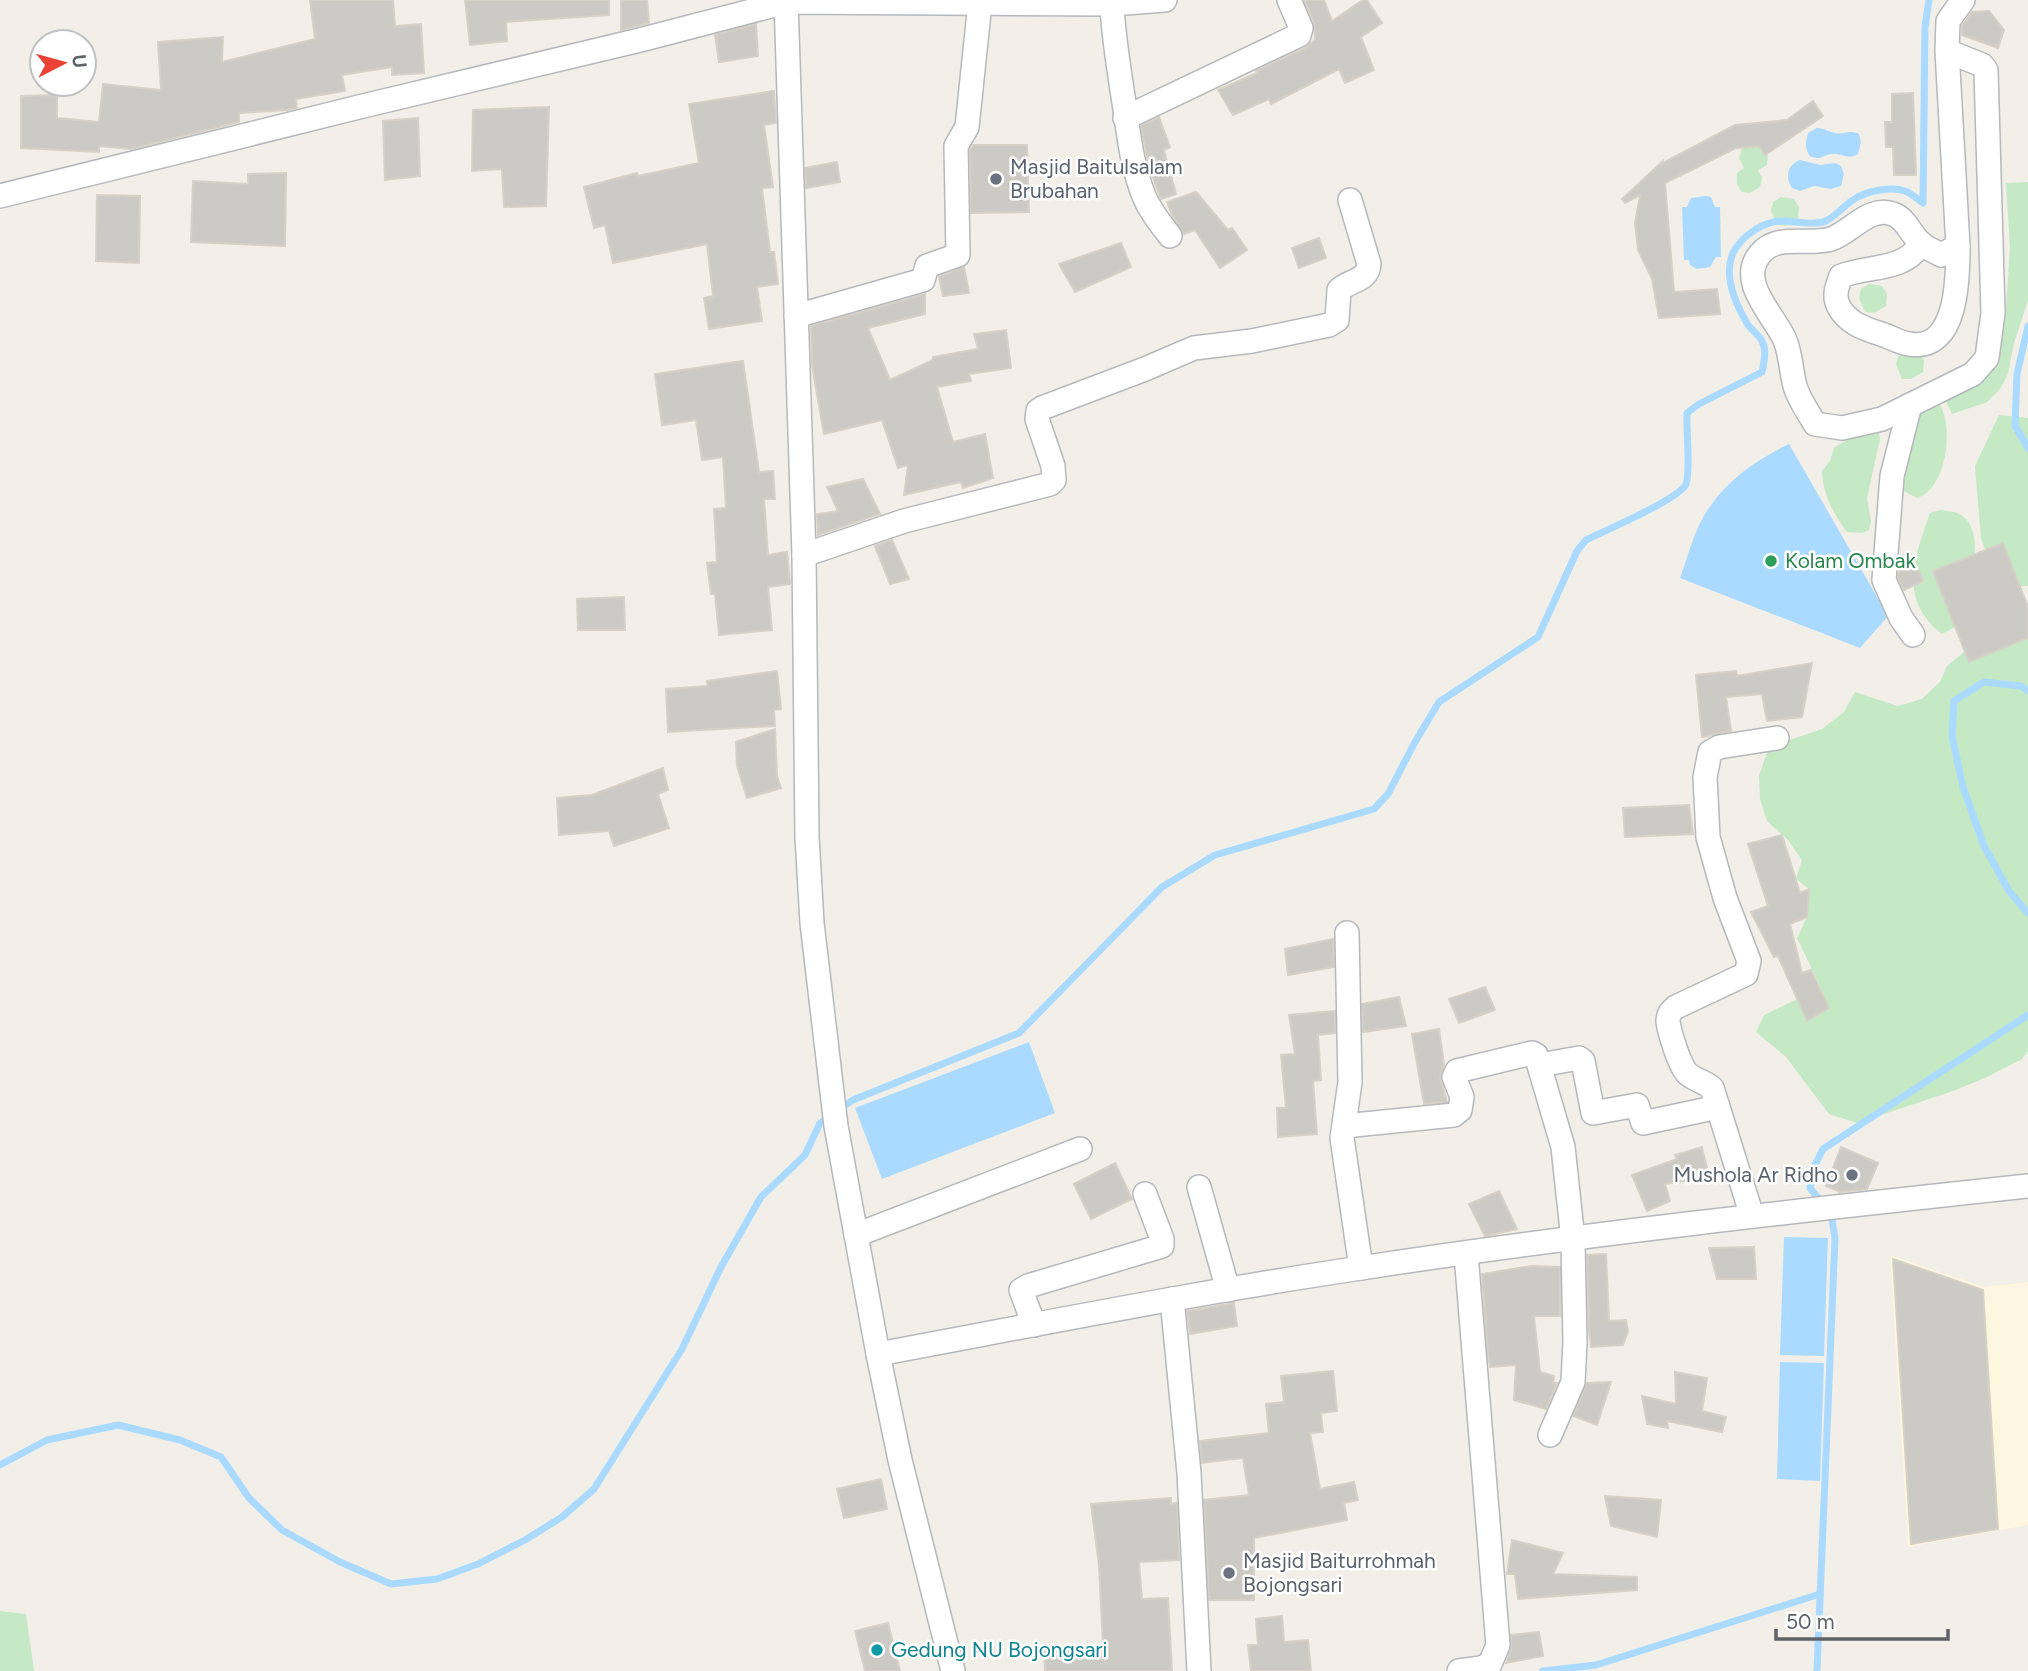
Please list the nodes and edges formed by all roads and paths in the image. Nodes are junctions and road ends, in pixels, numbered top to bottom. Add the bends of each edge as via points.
1 (1165, 0) edge
2 (1289, 0) edge
3 (1963, 0) edge
4 (786, 1) edge
5 (1008, 2) edge
6 (979, 3) junction
7 (1112, 4) junction
8 (1947, 51) junction
9 (1125, 118) junction
10 (0, 196) edge
11 (1350, 200) dead end
12 (1170, 236) dead end
13 (1921, 244) junction
14 (1958, 246) junction
15 (796, 316) junction
16 (1910, 405) junction
17 (804, 555) junction
18 (1913, 635) dead end
19 (1777, 738) dead end
20 (1347, 933) dead end
21 (1540, 1065) junction
22 (1718, 1107) junction
23 (1344, 1126) junction
24 (1080, 1149) dead end
25 (2028, 1186) edge
26 (1199, 1187) dead end
27 (1145, 1194) dead end
28 (1752, 1216) junction
29 (856, 1235) junction
30 (1573, 1240) junction
31 (1466, 1254) junction
32 (1361, 1268) junction
33 (1228, 1290) junction
34 (1172, 1299) junction
35 (1034, 1325) junction
36 (878, 1354) junction
37 (1550, 1435) dead end
38 (953, 1671) edge
39 (1199, 1671) edge
40 (1459, 1671) edge

1 - 7 street
2 - 9 street via 1301,27 1299,35
3 - 8 street via 1948,21
4 - 6 street
4 - 10 street
4 - 15 street
5 - 6 street
5 - 7 street
6 - 15 street via 967,127 956,146 958,255 927,266 923,280
7 - 9 street
8 - 14 street
8 - 16 street via 1986,70 1991,335 1987,358 1973,374
9 - 12 street via 1144,197
11 - 17 street via 1368,272 1339,290 1337,320 1252,341 1194,348 1042,408 1037,419 1053,466 1050,484 904,521
13 - 14 street via 1941,255
13 - 14 street via 1914,255 1894,266 1842,276 1835,290 1847,320 1910,345 1926,344 1938,336 1950,319
13 - 16 street via 1899,218 1876,212 1833,238 1771,245 1759,254 1753,271 1762,305 1786,342 1795,386 1815,424 1842,428 1882,419
15 - 17 street
16 - 18 street via 1892,476 1884,580
17 - 29 street via 812,923 835,1115
19 - 22 street via 1719,747 1710,752 1707,761 1708,838 1749,968 1746,974 1676,1007 1668,1020 1681,1066 1712,1088
20 - 23 street via 1350,1082
21 - 22 street via 1583,1061 1584,1116 1637,1105 1643,1123
21 - 23 street via 1532,1053 1457,1071 1454,1077 1462,1097 1454,1115
21 - 30 street via 1563,1147
22 - 28 street
23 - 32 street
24 - 29 street
25 - 28 street
26 - 33 street
27 - 35 street via 1162,1246 1021,1290
28 - 30 street
29 - 36 street
30 - 31 street
30 - 37 street via 1573,1381
31 - 32 street
31 - 40 street via 1498,1645 1490,1664
32 - 33 street
33 - 34 street
34 - 35 street
34 - 39 street via 1189,1473
35 - 36 street
36 - 38 street

